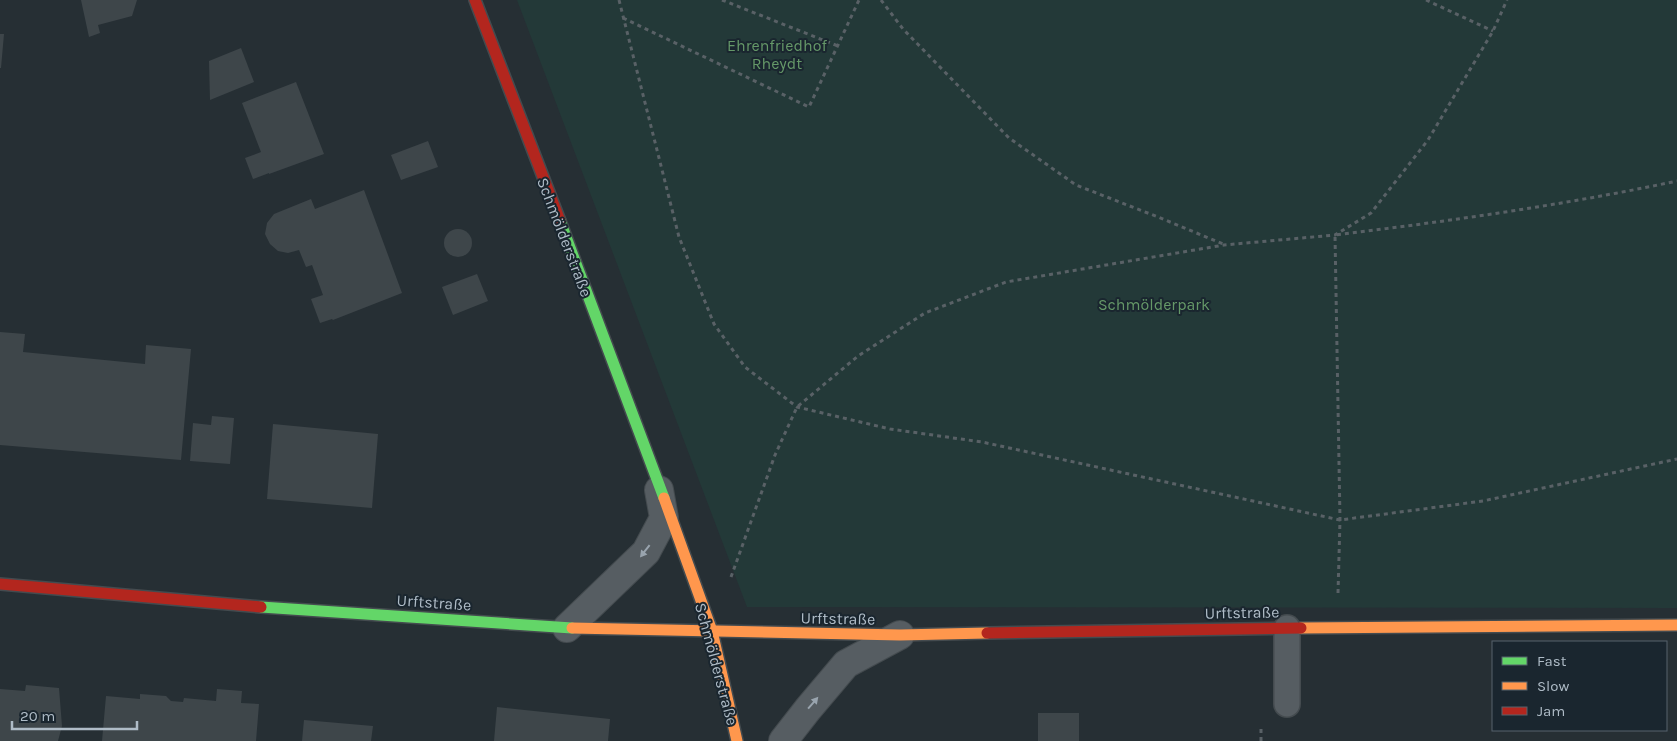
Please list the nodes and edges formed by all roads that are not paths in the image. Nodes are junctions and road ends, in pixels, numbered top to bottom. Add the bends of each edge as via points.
1 (474, 0) edge
2 (656, 474) junction
3 (0, 584) edge
4 (1677, 626) edge
5 (568, 628) junction
6 (1287, 628) junction
7 (712, 632) junction
8 (900, 635) junction
9 (1287, 704) dead end
10 (737, 741) edge
11 (783, 741) edge

1 - 2 street, Schmölderstraße
2 -> 5 street, Schmölderstraße via 664,518 646,552
2 - 7 street, Schmölderstraße
3 - 5 street, Urftstraße via 264,607
4 - 6 street, Urftstraße
5 - 7 street, Urftstraße
6 - 8 street, Urftstraße
6 - 9 lane
7 - 8 street, Urftstraße
7 - 10 street, Schmölderstraße
11 -> 8 street via 846,664

